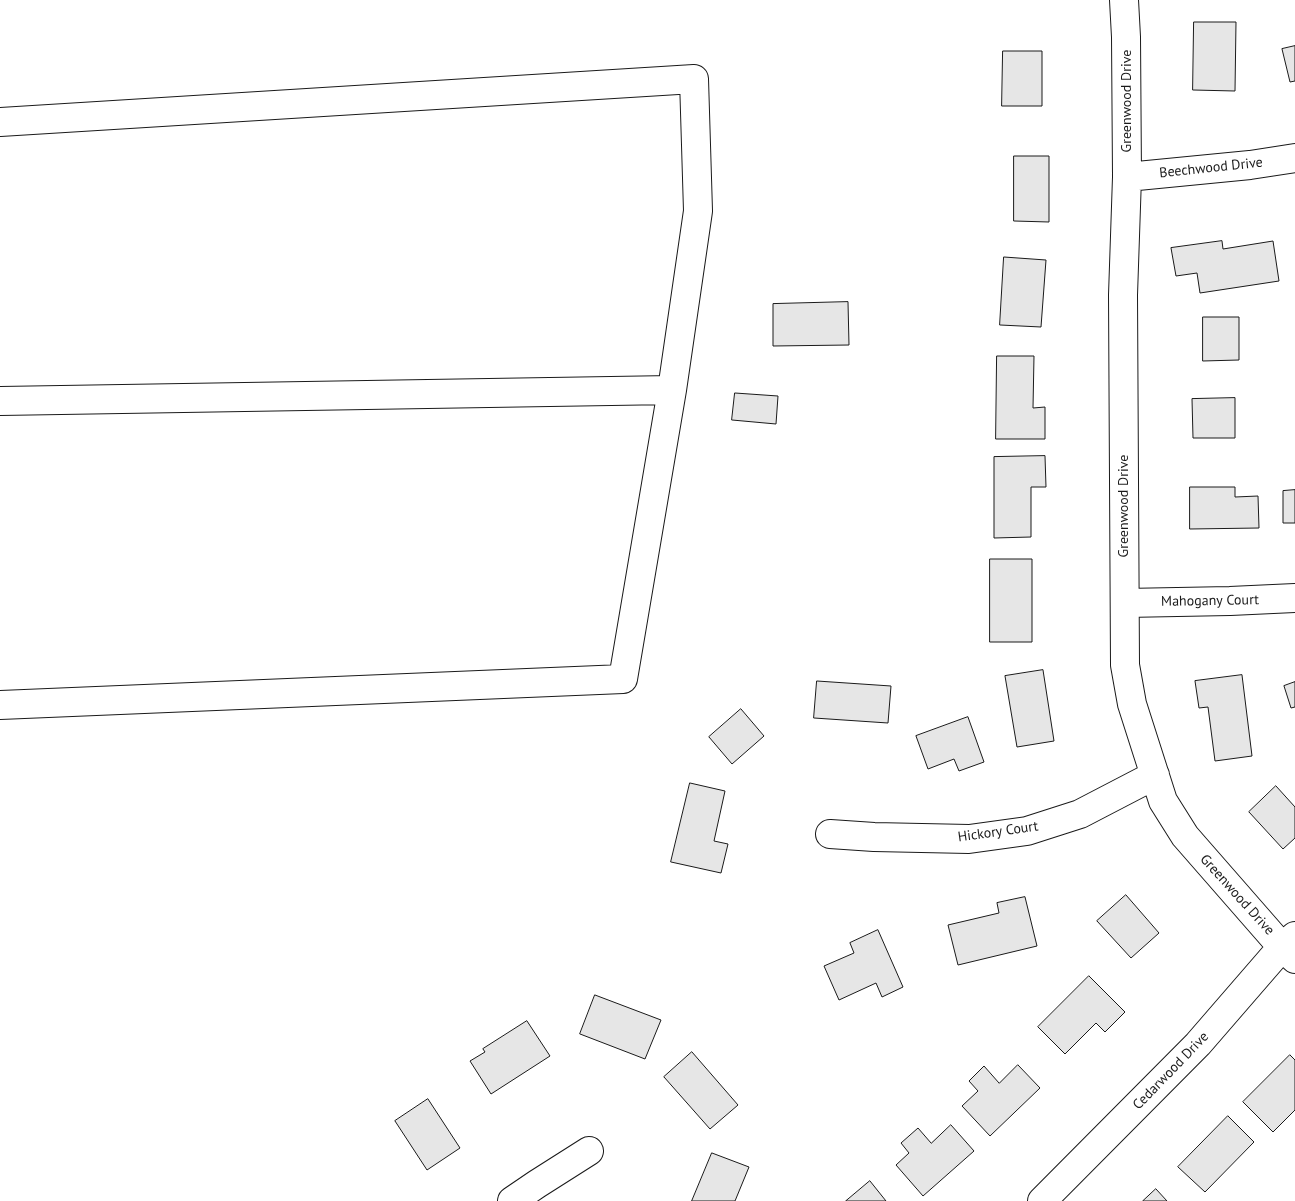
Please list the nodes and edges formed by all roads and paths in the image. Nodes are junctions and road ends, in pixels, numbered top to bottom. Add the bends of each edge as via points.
1 (1124, 0) edge
2 (0, 122) edge
3 (1295, 158) edge
4 (1126, 177) junction
5 (672, 390) junction
6 (0, 401) edge
7 (1295, 598) edge
8 (1125, 603) junction
9 (0, 705) edge
10 (1155, 775) junction
11 (830, 834) dead end
12 (1291, 947) edge
13 (588, 1151) dead end
14 (512, 1201) edge
15 (1042, 1201) edge

1 - 4 street, Greenwood Drive
2 - 5 street via 694,79 698,211
3 - 4 street, Beechwood Drive
4 - 8 street, Greenwood Drive via 1123,295
5 - 6 street
5 - 9 street via 623,679
7 - 8 street, Mahogany Court
8 - 10 street, Greenwood Drive via 1125,665 1132,704
10 - 11 street, Hickory Court via 1080,814 1027,831 969,839
10 - 12 street, Greenwood Drive via 1163,801 1184,836
12 - 15 street, Cedarwood Drive
13 - 14 street

